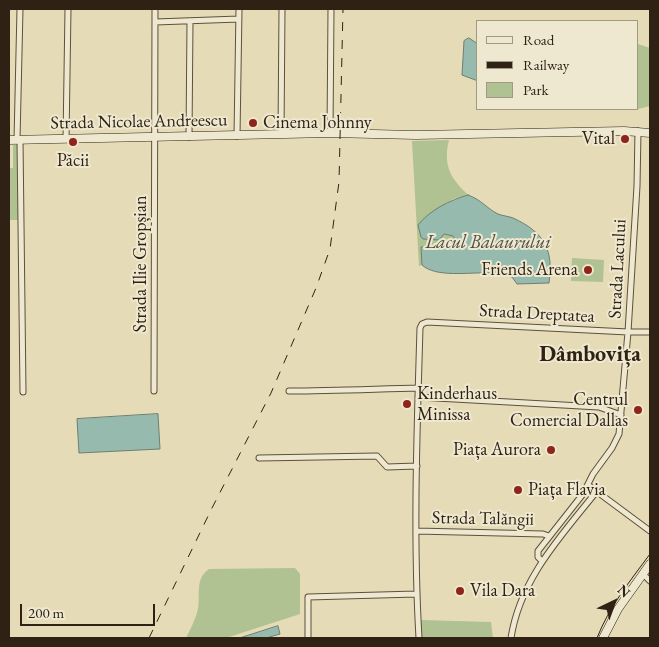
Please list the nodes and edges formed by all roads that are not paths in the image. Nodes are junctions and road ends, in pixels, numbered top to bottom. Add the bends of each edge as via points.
1 (20, 9) edge
2 (68, 9) edge
3 (155, 9) edge
4 (239, 9) edge
5 (282, 9) edge
6 (331, 9) edge
7 (239, 19) junction
8 (190, 21) junction
9 (155, 22) junction
10 (638, 131) junction
11 (330, 133) junction
12 (650, 133) edge
13 (281, 134) junction
14 (237, 136) junction
15 (154, 137) junction
16 (188, 137) junction
17 (66, 138) junction
18 (15, 140) edge
19 (628, 332) junction
20 (650, 332) edge
21 (419, 388) junction
22 (154, 391) dead end
23 (289, 391) dead end
24 (23, 392) dead end
25 (418, 397) junction
26 (621, 414) junction
27 (259, 458) dead end
28 (417, 466) junction
29 (588, 485) junction
30 (597, 491) junction
31 (416, 529) junction
32 (650, 531) edge
33 (549, 536) junction
34 (542, 562) junction
35 (650, 564) edge
36 (643, 574) junction
37 (650, 581) edge
38 (416, 594) junction
39 (308, 638) edge
40 (419, 638) edge
41 (511, 638) edge
42 (603, 638) edge

1 - 18 street
2 - 17 street
3 - 9 street, Strada Ilie Gropșian
4 - 7 street
5 - 13 street
6 - 11 street
7 - 8 street
7 - 14 street
8 - 9 street
8 - 16 street
9 - 15 street, Strada Ilie Gropșian
10 - 11 main road, Strada Nicolae Andreescu via 416,135
10 - 12 main road, Strada Nicolae Andreescu
10 - 19 street, Strada Lacului
11 - 13 main road, Strada Nicolae Andreescu
13 - 14 main road, Strada Nicolae Andreescu
14 - 16 main road, Strada Nicolae Andreescu
15 - 16 main road, Strada Nicolae Andreescu
15 - 17 main road, Strada Nicolae Andreescu
15 - 22 street, Strada Ilie Gropșian
17 - 18 main road, Strada Nicolae Andreescu
18 - 24 street
19 - 20 street, Strada Dreptatea
19 - 21 street, Strada Dreptatea via 427,322 420,328
19 - 26 street, Strada Lacului
21 - 23 street
21 - 25 street
25 - 26 street via 600,407
25 - 28 street
26 - 29 street, Strada Lacului via 617,440
27 - 28 street via 377,456 387,467
28 - 31 street
29 - 30 street
29 - 33 street, Strada Lacului
30 - 32 street
30 - 34 street, Strada Lacului
31 - 33 street, Strada Talăngii
31 - 38 street
33 - 34 street, Strada Lacului via 538,554
34 - 41 street, Strada Lacului via 520,601
35 - 36 main road
36 - 37 street
36 - 42 main road
38 - 39 street via 308,597
38 - 40 street

